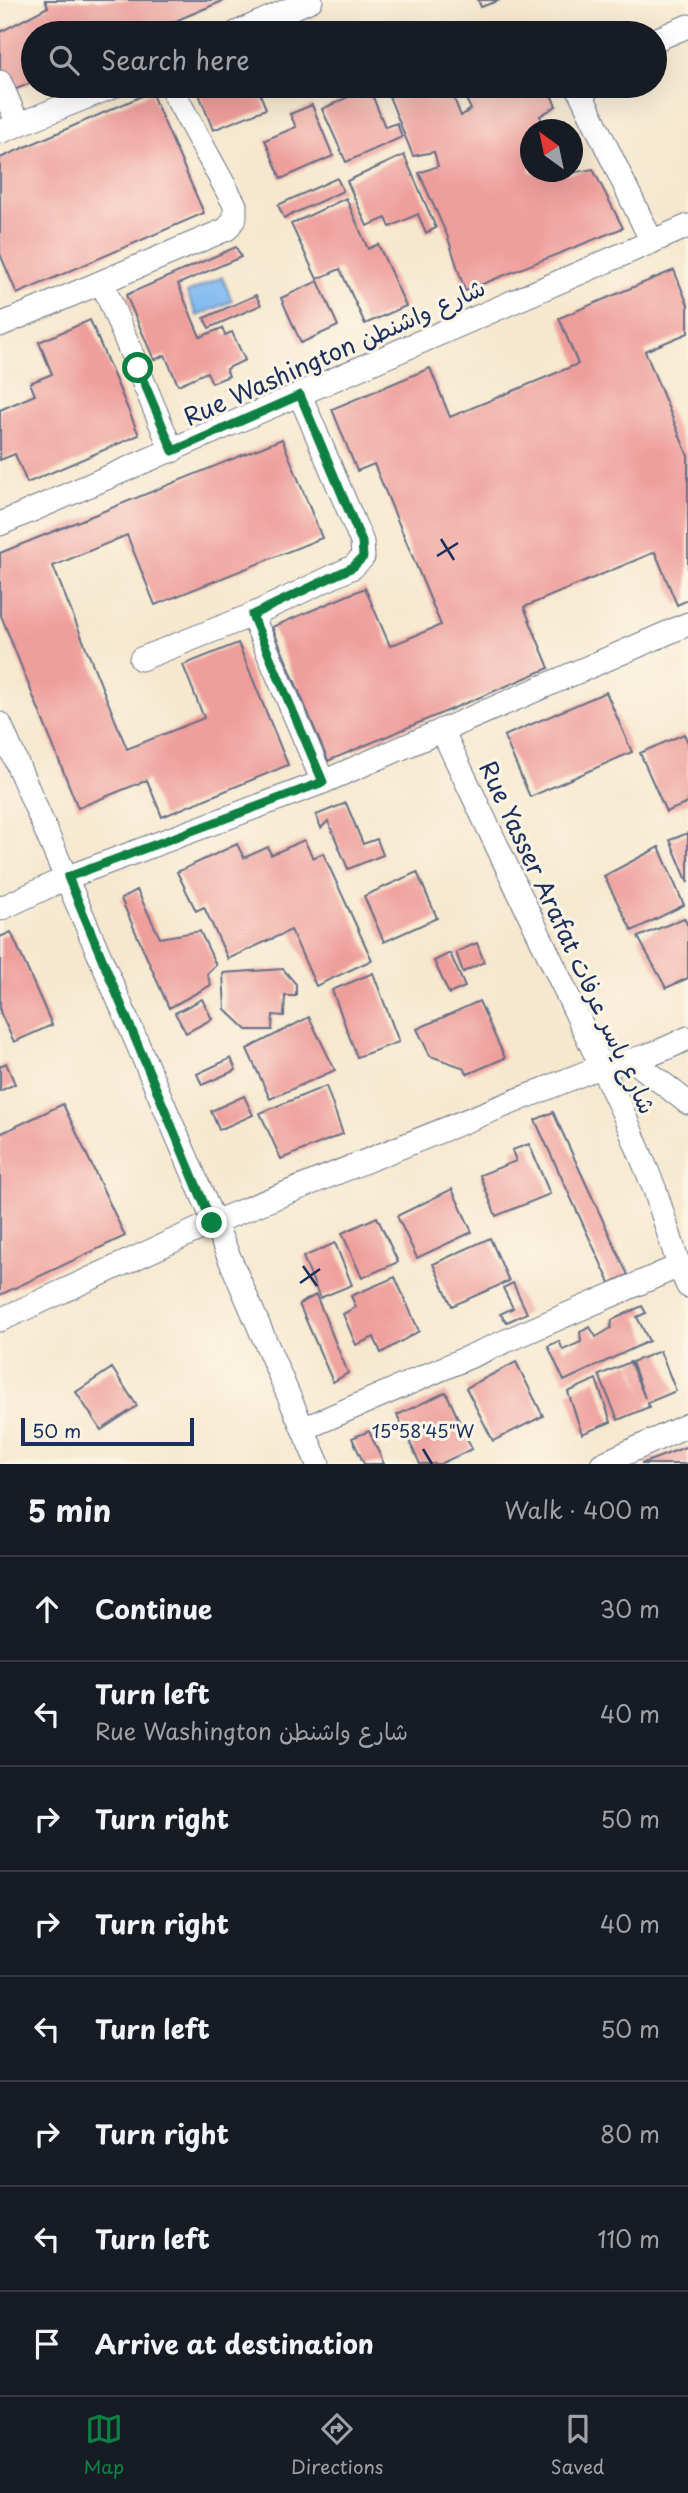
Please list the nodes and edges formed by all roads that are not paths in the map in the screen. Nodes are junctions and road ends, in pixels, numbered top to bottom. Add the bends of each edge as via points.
1 (311, 0) edge
2 (263, 21) edge
3 (688, 26) edge
4 (667, 35) edge
5 (0, 82) edge
6 (84, 98) edge
7 (177, 98) edge
8 (585, 98) edge
9 (9, 128) edge
10 (688, 226) edge
11 (652, 242) junction
12 (102, 282) junction
13 (0, 325) edge
14 (300, 395) junction
15 (173, 451) junction
16 (0, 524) edge
17 (252, 615) junction
18 (688, 624) edge
19 (141, 659) dead end
20 (0, 724) edge
21 (442, 730) junction
22 (323, 782) junction
23 (68, 877) junction
24 (0, 909) edge
25 (688, 1038) edge
26 (634, 1061) junction
27 (601, 1066) junction
28 (688, 1103) edge
29 (212, 1223) junction
30 (685, 1273) edge
31 (0, 1320) edge
32 (688, 1425) edge
33 (303, 1429) junction
34 (318, 1464) edge
35 (602, 1464) edge

1 - 2 street
3 - 4 street
5 - 9 street
6 - 9 street
7 - 12 street via 235,205 235,218 227,229
8 - 11 street
10 - 11 street, Rue Washington شارع واشنطن
11 - 14 street, Rue Washington شارع واشنطن
12 - 13 street
12 - 15 street
14 - 15 street, Rue Washington شارع واشنطن
14 - 17 street via 362,542 363,557 353,567
15 - 16 street, Rue Washington شارع واشنطن
17 - 19 street
17 - 22 street
18 - 21 street
20 - 23 street
21 - 22 street
21 - 27 street, Rue Yasser Arafat شارع ياسر عرفات
22 - 23 street
23 - 24 street
23 - 29 street
25 - 26 street
26 - 27 street
26 - 28 street
27 - 29 street
27 - 30 street, Rue Yasser Arafat شارع ياسر عرفات
29 - 31 street
29 - 33 street
30 - 33 street
32 - 35 street
33 - 34 street

